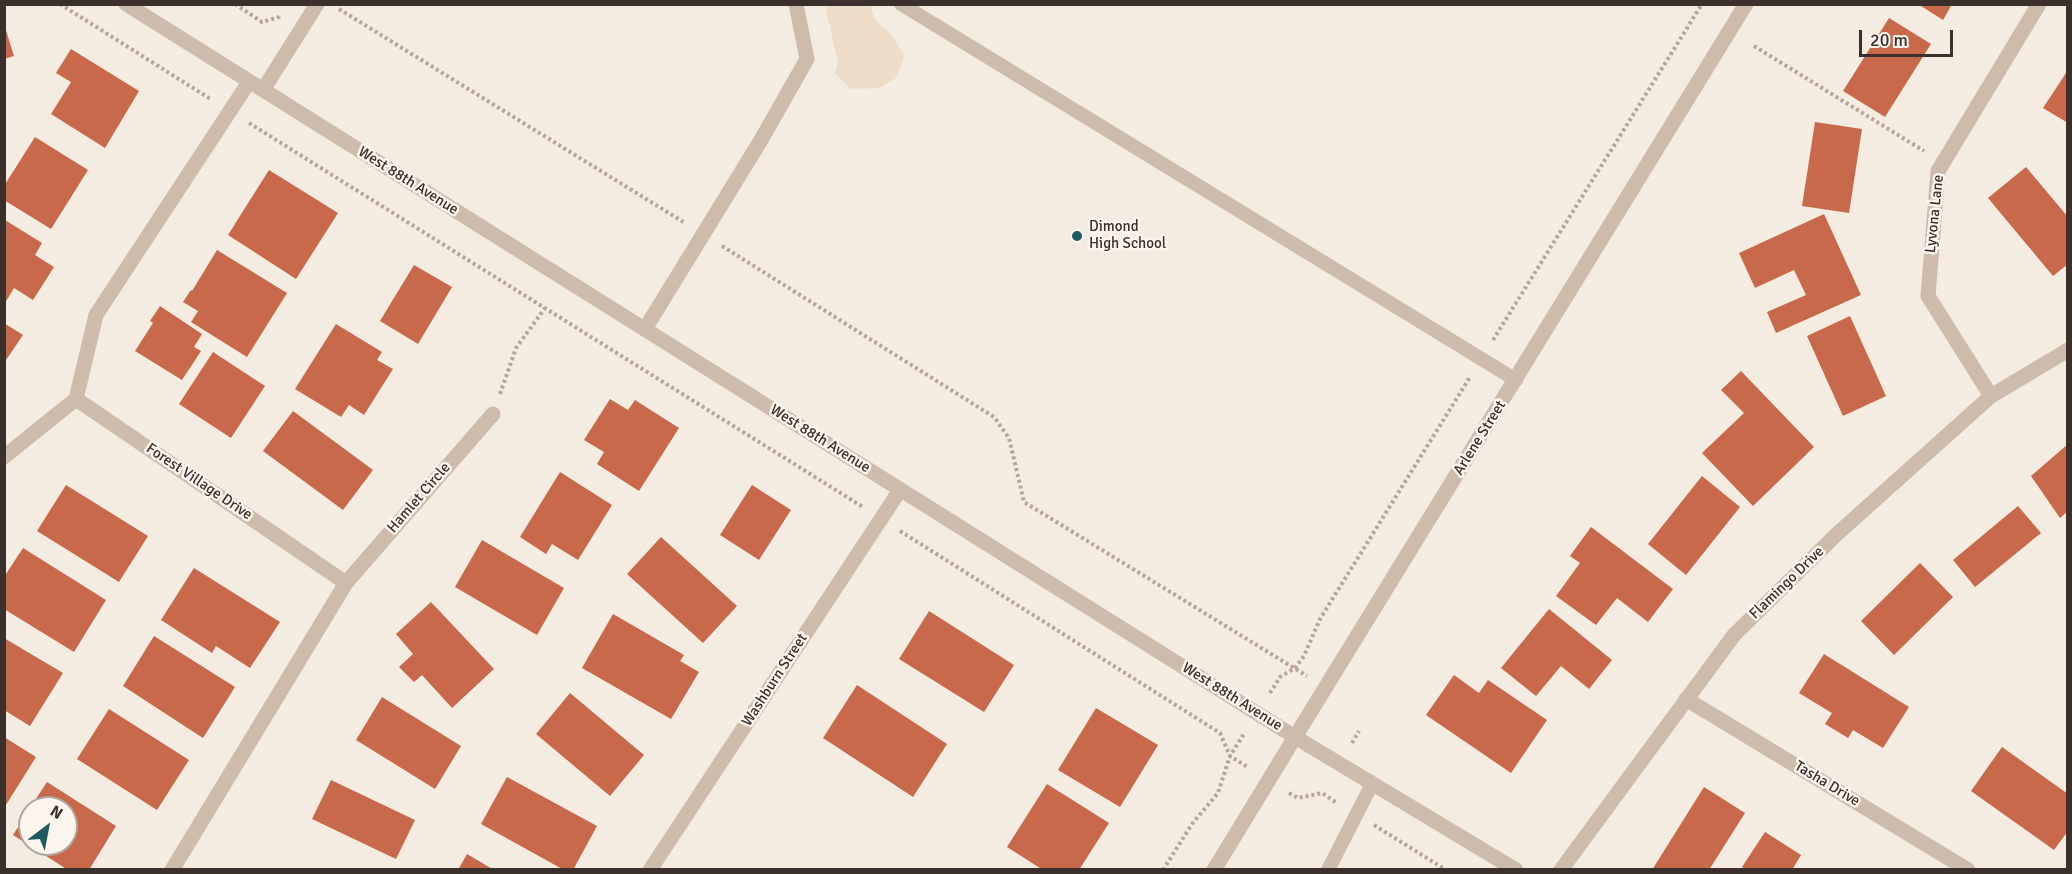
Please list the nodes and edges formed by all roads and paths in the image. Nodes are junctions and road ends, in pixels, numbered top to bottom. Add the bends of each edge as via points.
1 (60, 4) edge
2 (126, 4) edge
3 (235, 4) edge
4 (317, 4) edge
5 (330, 4) edge
6 (796, 4) edge
7 (901, 4) edge
8 (1702, 4) edge
9 (1746, 4) edge
10 (2039, 4) edge
11 (283, 11) dead end
12 (1754, 46) dead end
13 (249, 81) junction
14 (263, 90) junction
15 (230, 111) junction
16 (1943, 163) junction
17 (704, 234) junction
18 (545, 308) junction
19 (645, 329) junction
20 (2067, 350) edge
21 (1481, 359) junction
22 (1516, 380) junction
23 (1991, 396) junction
24 (76, 399) junction
25 (493, 414) joint
26 (4, 457) edge
27 (900, 490) junction
28 (881, 519) junction
29 (346, 583) junction
30 (1686, 699) junction
31 (1295, 737) junction
32 (1372, 784) junction
33 (172, 870) edge
34 (650, 870) edge
35 (1163, 870) edge
36 (1214, 870) edge
37 (1328, 870) edge
38 (1516, 870) edge
39 (1561, 870) edge
40 (1968, 870) edge

1 - 15 path
2 - 13 street, West 88th Avenue
3 - 11 path via 262,22 279,17
4 - 14 street
5 - 17 path
6 - 17 street via 807,59
7 - 21 lane
8 - 21 path
9 - 22 street, Arlene Street
10 - 16 street, Lyvona Lane
12 - 16 path
13 - 14 street, West 88th Avenue
13 - 15 street
14 - 19 street, West 88th Avenue
15 - 18 path
15 - 24 street via 96,315
16 - 23 street, Lyvona Lane via 1938,171 1928,296
17 - 19 street
17 - 21 path via 994,417 1010,438 1024,502 1295,668 1320,619
18 - 25 path via 516,348
18 - 28 path
19 - 27 street, West 88th Avenue
20 - 23 street, Flamingo Drive
21 - 22 lane
22 - 31 street, Arlene Street
23 - 30 street, Flamingo Drive via 1838,534 1734,635
24 - 26 street
24 - 29 street, Forest Village Drive
25 - 29 street, Hamlet Circle
27 - 28 street, Washburn Street
27 - 31 street, West 88th Avenue
28 - 34 street, Washburn Street
28 - 35 path via 1220,733 1230,756 1218,793 1192,824
29 - 33 street
30 - 39 street, Flamingo Drive
30 - 40 street, Tasha Drive
31 - 32 street, West 88th Avenue
31 - 36 street, Arlene Street
32 - 37 lane
32 - 38 street, West 88th Avenue

